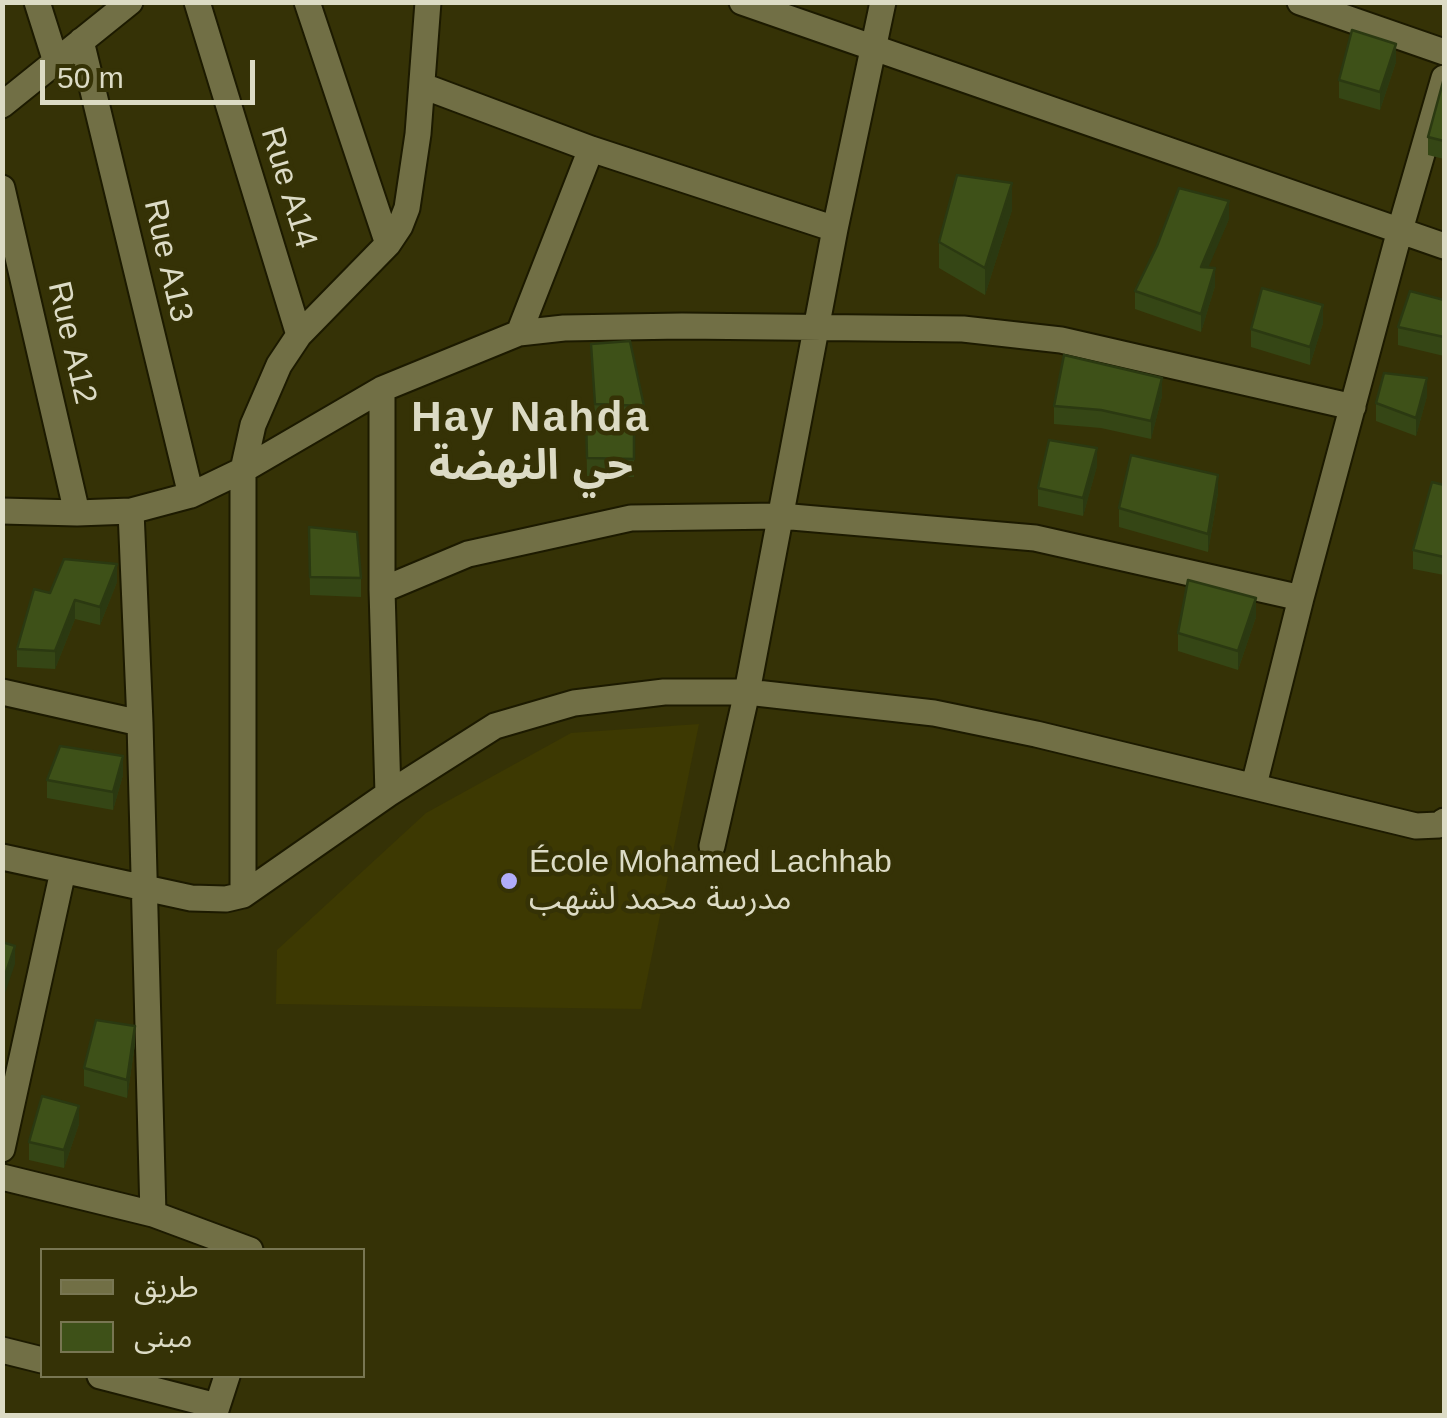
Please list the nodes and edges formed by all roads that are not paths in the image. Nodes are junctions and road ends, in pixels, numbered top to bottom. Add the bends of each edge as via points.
1 (37, 2) edge
2 (130, 2) edge
3 (197, 2) edge
4 (307, 2) edge
5 (428, 2) edge
6 (742, 2) edge
7 (883, 2) edge
8 (1300, 2) edge
9 (80, 41) junction
10 (874, 47) junction
11 (1444, 52) edge
12 (56, 62) junction
13 (1444, 78) edge
14 (423, 86) junction
15 (2, 105) edge
16 (591, 149) junction
17 (2, 188) edge
18 (835, 229) junction
19 (1400, 230) junction
20 (388, 244) junction
21 (1444, 246) edge
22 (818, 327) junction
23 (519, 334) junction
24 (299, 336) junction
25 (382, 388) junction
26 (1353, 406) junction
27 (242, 470) junction
28 (191, 495) junction
29 (2, 511) edge
30 (130, 511) junction
31 (78, 513) junction
32 (780, 516) junction
33 (382, 590) junction
34 (1301, 598) junction
35 (2, 692) edge
36 (747, 692) junction
37 (140, 723) junction
38 (1254, 785) junction
39 (388, 794) junction
40 (1444, 821) edge
41 (712, 846) dead end
42 (2, 857) edge
43 (62, 871) junction
44 (144, 889) junction
45 (243, 895) junction
46 (2, 1149) edge
47 (2, 1177) edge
48 (153, 1214) junction
49 (245, 1248) edge
50 (2, 1350) edge
51 (40, 1360) edge
52 (107, 1378) edge
53 (226, 1378) edge
54 (215, 1411) edge

1 - 12 street
2 - 9 street
3 - 24 street, Rue A14
4 - 20 street
5 - 14 street
6 - 10 street
7 - 10 street
8 - 11 street
9 - 12 street
9 - 28 street, Rue A13
10 - 18 street
10 - 19 street
12 - 15 street
13 - 19 street
14 - 16 street
14 - 20 street via 407,208
16 - 18 street
16 - 23 street
17 - 31 street, Rue A12
18 - 22 street
19 - 21 street
19 - 26 street
20 - 24 street
22 - 23 street via 601,327
22 - 26 street via 963,329 1061,340
22 - 32 street
23 - 25 street
24 - 27 street via 265,395
25 - 27 street
25 - 33 street
26 - 34 street
27 - 28 street
27 - 45 street
28 - 30 street
29 - 31 street
30 - 31 street
30 - 37 street
32 - 33 street via 631,518 468,554
32 - 34 street via 1036,538
32 - 36 street
33 - 39 street
34 - 38 street
35 - 37 street
36 - 38 street via 934,713
36 - 39 street via 664,692 534,714 494,726
36 - 41 street
37 - 44 street
38 - 40 street via 1416,826
39 - 45 street
42 - 43 street
43 - 44 street
43 - 46 street
44 - 45 street via 191,898
44 - 48 street
47 - 48 street
48 - 49 street
50 - 51 street
52 - 54 street
53 - 54 street

